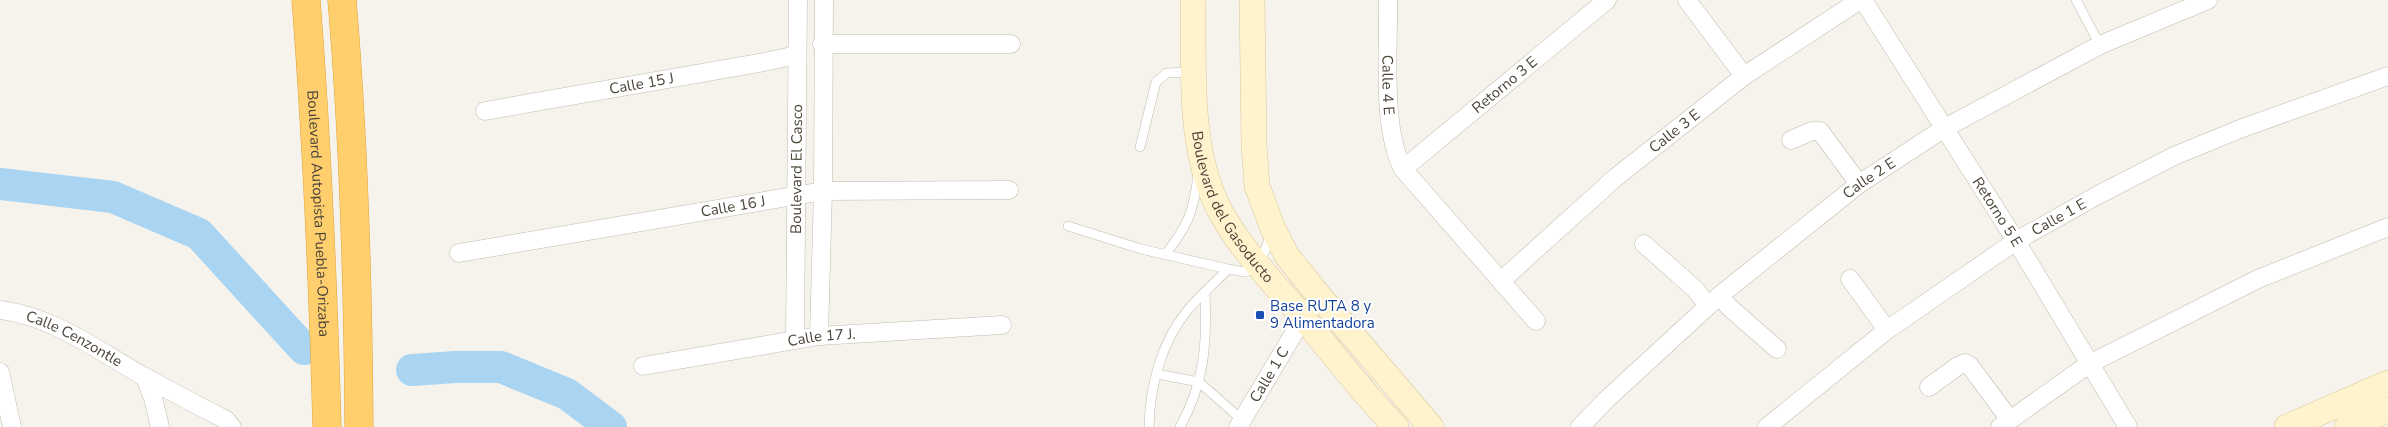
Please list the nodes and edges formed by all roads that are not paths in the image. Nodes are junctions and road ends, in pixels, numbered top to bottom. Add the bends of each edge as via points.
1 (306, 0) edge
2 (342, 0) edge
3 (798, 0) edge
4 (824, 0) edge
5 (1192, 0) edge
6 (1252, 0) edge
7 (1388, 0) edge
8 (1608, 0) edge
9 (1687, 0) edge
10 (1862, 0) edge
11 (2076, 0) edge
12 (2208, 0) edge
13 (822, 44) junction
14 (1011, 44) dead end
15 (2100, 45) junction
16 (797, 54) junction
17 (1195, 72) junction
18 (1744, 76) junction
19 (2388, 76) edge
20 (485, 111) dead end
21 (1944, 129) junction
22 (1792, 140) dead end
23 (1140, 147) dead end
24 (1200, 155) junction
25 (1403, 168) junction
26 (1859, 184) junction
27 (823, 190) junction
28 (1009, 190) dead end
29 (798, 194) junction
30 (1068, 226) dead end
31 (2388, 227) edge
32 (1273, 229) junction
33 (2016, 241) junction
34 (1644, 244) dead end
35 (459, 253) dead end
36 (1165, 255) junction
37 (1259, 266) junction
38 (1228, 269) junction
39 (1850, 279) dead end
40 (1502, 280) junction
41 (1205, 293) junction
42 (1320, 298) junction
43 (1713, 301) junction
44 (0, 310) edge
45 (1303, 318) junction
46 (1536, 321) dead end
47 (1002, 325) dead end
48 (1887, 330) junction
49 (819, 336) junction
50 (795, 339) junction
51 (1777, 349) dead end
52 (2089, 364) junction
53 (643, 366) dead end
54 (1157, 374) junction
55 (0, 376) edge
56 (144, 377) junction
57 (1199, 382) junction
58 (2388, 383) edge
59 (1929, 387) dead end
60 (2388, 410) edge
61 (1384, 422) edge
62 (1240, 423) edge
63 (2005, 423) edge
64 (12, 427) edge
65 (160, 427) edge
66 (232, 427) edge
67 (327, 427) edge
68 (359, 427) edge
69 (1149, 427) edge
70 (1180, 427) edge
71 (1431, 427) edge
72 (1580, 427) edge
73 (1767, 427) edge
74 (2128, 427) edge
75 (2287, 427) edge
76 (2347, 427) edge

1 - 67 highway, Boulevard Autopista Puebla-Orizaba
2 - 68 highway via 358,304
3 - 16 street, Boulevard El Casco
4 - 13 street, Boulevard El Casco
5 - 17 street, Boulevard del Gasoducto
6 - 32 street, Boulevard del Gasoducto via 1257,186
7 - 25 street, Calle 4 E via 1390,129
8 - 25 street, Retorno 3 E
9 - 18 street
10 - 18 street, Calle 3 E
10 - 21 street, Retorno 5 E
11 - 15 lane
12 - 15 street, Calle 2 E
13 - 14 street
13 - 27 street, Boulevard El Casco
15 - 21 street, Calle 2 E
16 - 20 street, Calle 15 J
16 - 29 street, Boulevard El Casco
17 - 23 lane via 1167,73 1156,82
17 - 24 street, Boulevard del Gasoducto
18 - 40 street, Calle 3 E via 1614,178
19 - 33 street, Calle 1 E via 2174,156
21 - 26 street, Calle 2 E
21 - 33 street, Retorno 5 E
22 - 26 street via 1820,131
24 - 36 lane via 1195,198 1188,223
24 - 37 street, Boulevard del Gasoducto via 1210,189 1224,216
25 - 40 street
26 - 43 street, Calle 2 E
27 - 28 street, Calle 16 J
27 - 29 street, Calle 16 J
27 - 49 street, Boulevard El Casco
29 - 35 street, Calle 16 J
29 - 50 street, Boulevard El Casco
30 - 36 lane
31 - 52 street via 2258,279
32 - 37 lane
32 - 42 street, Boulevard del Gasoducto via 1287,256
33 - 48 street, Calle 1 E
33 - 52 street, Retorno 5 E
34 - 43 street
36 - 38 lane
37 - 38 lane via 1245,272
37 - 45 street, Boulevard del Gasoducto
38 - 41 lane
39 - 48 street
40 - 46 street
41 - 54 lane via 1173,330
41 - 57 lane via 1205,355
42 - 45 street, Calle 1 C
42 - 71 street, Boulevard del Gasoducto
43 - 51 street via 1729,307
43 - 72 street, Calle 2 E
44 - 56 street, Calle Cenzontle via 32,316 56,326
45 - 61 street, Boulevard del Gasoducto
45 - 62 street, Calle 1 C
47 - 49 street, Calle 17 J.
48 - 73 street, Calle 1 E
49 - 50 street, Calle 17 J.
50 - 53 street, Calle 17 J.
52 - 63 street
52 - 74 street, Retorno 5 E
54 - 57 lane
54 - 69 lane
55 - 64 street
56 - 65 street
56 - 66 street, Calle Cenzontle via 226,420
57 - 62 lane
57 - 70 lane via 1192,406
58 - 75 street
59 - 63 street via 1958,366 1970,366
60 - 76 street

